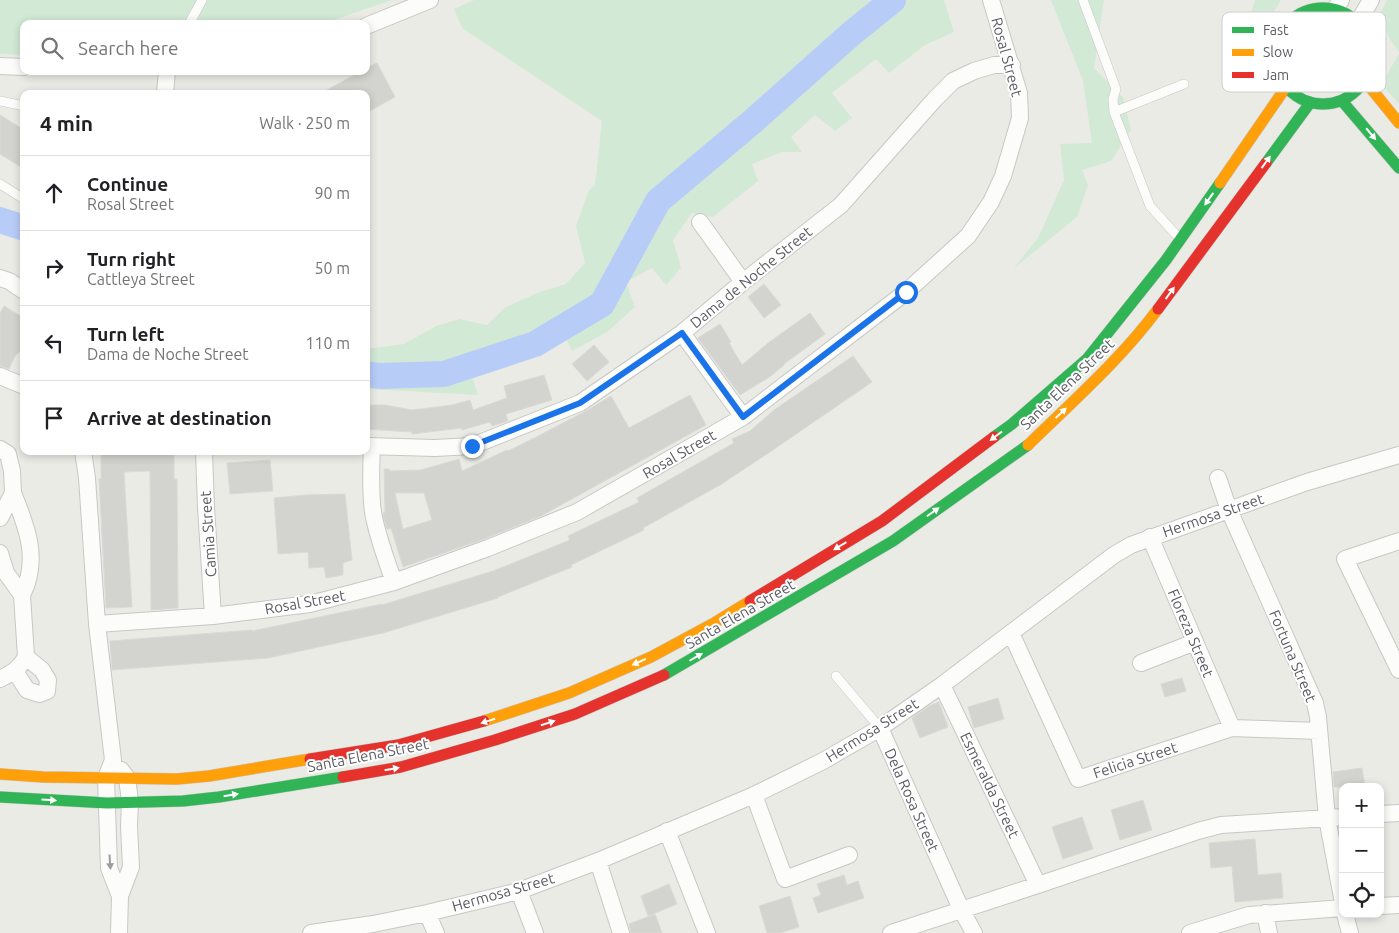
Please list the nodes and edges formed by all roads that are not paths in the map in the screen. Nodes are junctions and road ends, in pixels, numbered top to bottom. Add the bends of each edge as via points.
1 (202, 0) edge
2 (430, 0) edge
3 (991, 0) edge
4 (1082, 0) edge
5 (1371, 0) edge
6 (1338, 4) edge
7 (1303, 12) edge
8 (1364, 12) edge
9 (192, 20) edge
10 (370, 24) edge
11 (1012, 65) junction
12 (0, 66) edge
13 (20, 67) edge
14 (167, 75) edge
15 (1184, 84) dead end
16 (165, 90) edge
17 (1283, 92) edge
18 (1291, 92) edge
19 (1356, 92) edge
20 (1374, 92) edge
21 (1342, 101) junction
22 (0, 102) edge
23 (1310, 102) junction
24 (20, 105) edge
25 (1114, 112) junction
26 (1399, 123) edge
27 (1399, 168) edge
28 (0, 184) edge
29 (20, 196) edge
30 (700, 222) dead end
31 (1180, 240) junction
32 (0, 278) edge
33 (744, 282) junction
34 (20, 288) edge
35 (682, 333) junction
36 (0, 376) edge
37 (20, 384) edge
38 (743, 417) junction
39 (370, 446) edge
40 (0, 449) edge
41 (84, 455) edge
42 (204, 455) edge
43 (369, 455) edge
44 (1399, 455) edge
45 (1218, 478) dead end
46 (13, 492) junction
47 (1229, 510) junction
48 (0, 518) edge
49 (1150, 537) junction
50 (1399, 542) edge
51 (0, 553) edge
52 (394, 582) junction
53 (22, 595) junction
54 (213, 616) junction
55 (97, 624) junction
56 (1011, 634) junction
57 (1195, 642) junction
58 (26, 657) junction
59 (1141, 663) dead end
60 (1399, 670) edge
61 (15, 671) junction
62 (836, 676) dead end
63 (0, 679) edge
64 (942, 685) junction
65 (880, 728) junction
66 (1232, 728) junction
67 (1319, 731) junction
68 (113, 760) junction
69 (0, 774) edge
70 (106, 778) junction
71 (127, 778) junction
72 (754, 795) junction
73 (0, 797) edge
74 (130, 801) junction
75 (107, 802) junction
76 (1399, 813) edge
77 (1384, 814) edge
78 (1335, 817) edge
79 (667, 831) junction
80 (849, 855) dead end
81 (598, 862) junction
82 (1340, 873) edge
83 (1038, 885) junction
84 (518, 890) junction
85 (120, 896) junction
86 (1399, 905) edge
87 (1384, 906) edge
88 (1339, 908) edge
89 (961, 909) junction
90 (427, 913) junction
91 (1265, 913) junction
92 (1346, 918) edge
93 (119, 933) edge
94 (311, 933) edge
95 (436, 933) edge
96 (535, 933) edge
97 (621, 933) edge
98 (707, 933) edge
99 (891, 933) edge
100 (974, 933) edge
101 (1190, 933) edge
102 (1269, 933) edge
103 (1350, 933) edge

1 - 9 lane
2 - 10 street
3 - 11 street, Rosal Street
4 - 25 lane via 1116,90
5 - 8 street
6 - 7 street
11 - 33 street, Dama de Noche Street via 994,65 953,82 841,205
11 - 38 street, Rosal Street via 1019,93 1020,118 1003,176 991,202 968,236 906,292
12 - 13 street
14 - 16 street
15 - 25 lane
17 -> 31 street, Santa Elena Street
18 - 23 street
19 - 21 street
20 - 26 street
21 - 23 street
21 -> 27 street
22 - 24 lane
74 -> 23 street, Santa Elena Street via 220,797 401,767 557,720 665,674 868,556 1025,447 1106,370 1148,322
25 - 31 lane via 1150,206
28 - 29 lane
30 - 33 street
31 -> 71 street, Santa Elena Street via 1087,359 1012,424 882,521 714,623 651,657 569,693 398,746 209,776
32 - 34 street
33 - 35 street, Dama de Noche Street
35 - 38 street
35 - 39 street, Dama de Noche Street via 580,403 472,446
36 - 37 street
38 - 52 street, Rosal Street via 577,512
40 - 46 street via 8,454
41 - 55 street
42 - 54 street, Camia Street
43 - 52 street via 373,512
44 - 47 street, Hermosa Street via 1307,482
45 - 47 street, Fortuna Street
46 - 48 street
46 - 53 street via 28,536 32,562
47 - 49 street, Hermosa Street
47 - 67 street, Fortuna Street via 1315,703
49 - 56 street, Hermosa Street via 1114,555
49 - 57 street, Floreza Street
50 - 60 street via 1345,559
51 - 53 street via 6,572
52 - 54 street, Rosal Street via 310,604
53 - 58 street
54 - 55 street, Rosal Street
55 - 68 street
56 - 64 street, Hermosa Street
56 - 66 street, Felicia Street via 1078,779
57 - 59 street
57 - 66 street, Floreza Street
58 - 61 street
58 - 61 street via 42,670 48,680 47,691 39,694 27,690
61 - 63 street
62 - 65 lane, Dela Rosa Street
64 - 65 street, Hermosa Street
64 - 83 street, Esmeralda Street
65 - 72 street, Hermosa Street
65 - 89 street, Dela Rosa Street
66 - 67 street, Felicia Street
67 - 78 street, Fortuna Street
68 - 70 street
68 - 71 street
69 - 70 street, Santa Elena Street
70 - 71 street, Santa Elena Street
70 - 75 street
71 - 74 street
72 - 79 street, Hermosa Street
72 - 80 street via 785,879
73 -> 75 street, Santa Elena Street
74 - 75 street, Santa Elena Street
74 - 85 street via 131,867
75 -> 85 street via 109,868
76 - 77 street
78 - 82 street, Fortuna Street
78 - 83 street via 1221,825
79 - 81 street, Hermosa Street
79 - 98 street
81 - 84 street, Hermosa Street
81 - 97 street
83 - 89 street
84 - 90 street, Hermosa Street
84 - 96 street
85 - 93 street
86 - 87 street
88 - 91 street
89 - 99 street
89 - 100 street, Dela Rosa Street
90 - 94 street, Hermosa Street
90 - 95 street
91 - 101 street
91 - 102 street
92 - 103 street

